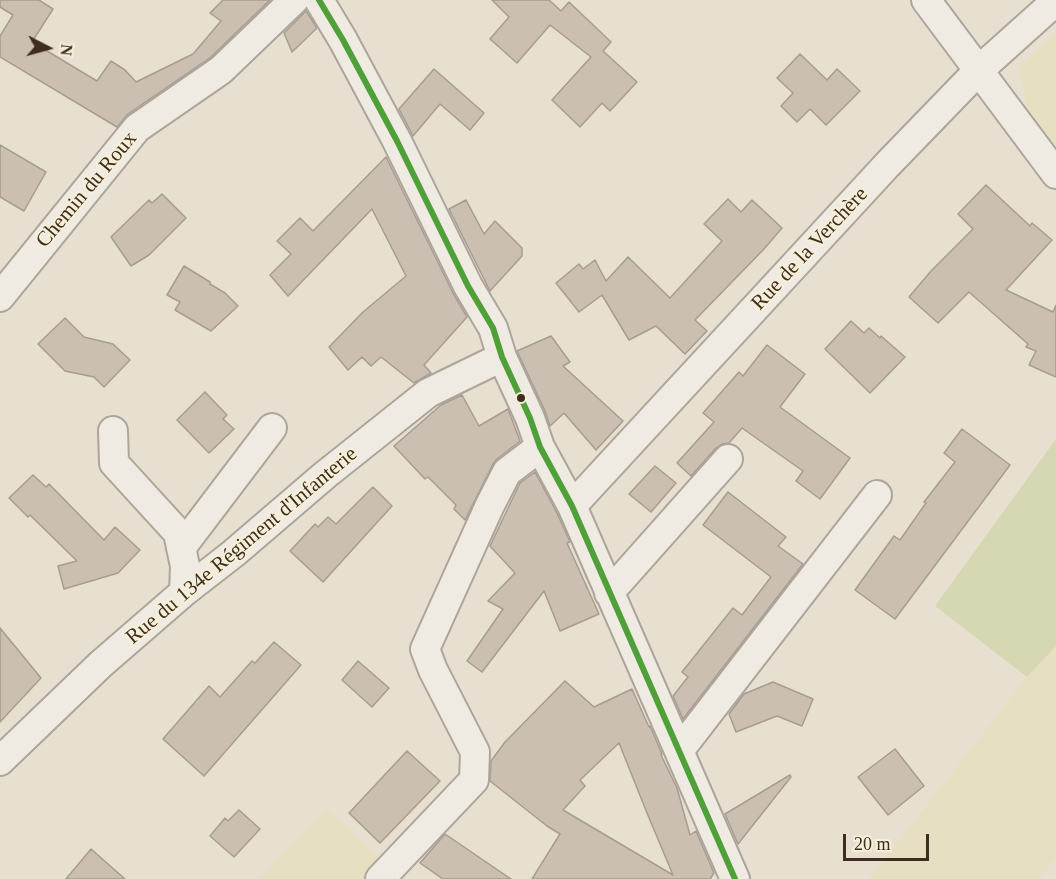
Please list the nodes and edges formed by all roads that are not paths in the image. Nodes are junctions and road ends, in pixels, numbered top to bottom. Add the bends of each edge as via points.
1 (294, 0) edge
2 (319, 0) edge
3 (926, 0) edge
4 (1056, 1) edge
5 (978, 71) junction
6 (1056, 174) edge
7 (0, 297) edge
8 (502, 357) junction
9 (272, 428) dead end
10 (113, 431) dead end
11 (540, 447) junction
12 (728, 459) dead end
13 (877, 495) dead end
14 (572, 506) junction
15 (181, 548) junction
16 (183, 592) junction
17 (609, 593) junction
18 (679, 751) junction
19 (0, 761) edge
20 (380, 879) edge
21 (735, 879) edge

1 - 7 street, Chemin du Roux via 221,69 137,128
2 - 8 street via 493,328
3 - 5 street
4 - 5 street, Rue de la Verchère
5 - 6 street
5 - 14 street, Rue de la Verchère
8 - 11 street
8 - 16 street, Rue du 134e Régiment d'Infanterie via 428,393
9 - 15 street
10 - 15 street via 114,463 178,533
11 - 14 street
11 - 20 street via 507,472 425,650 475,752 474,780
12 - 17 street
13 - 18 street
14 - 17 street
15 - 16 street via 185,566
16 - 19 street, Rue du 134e Régiment d'Infanterie
17 - 18 street
18 - 21 street

